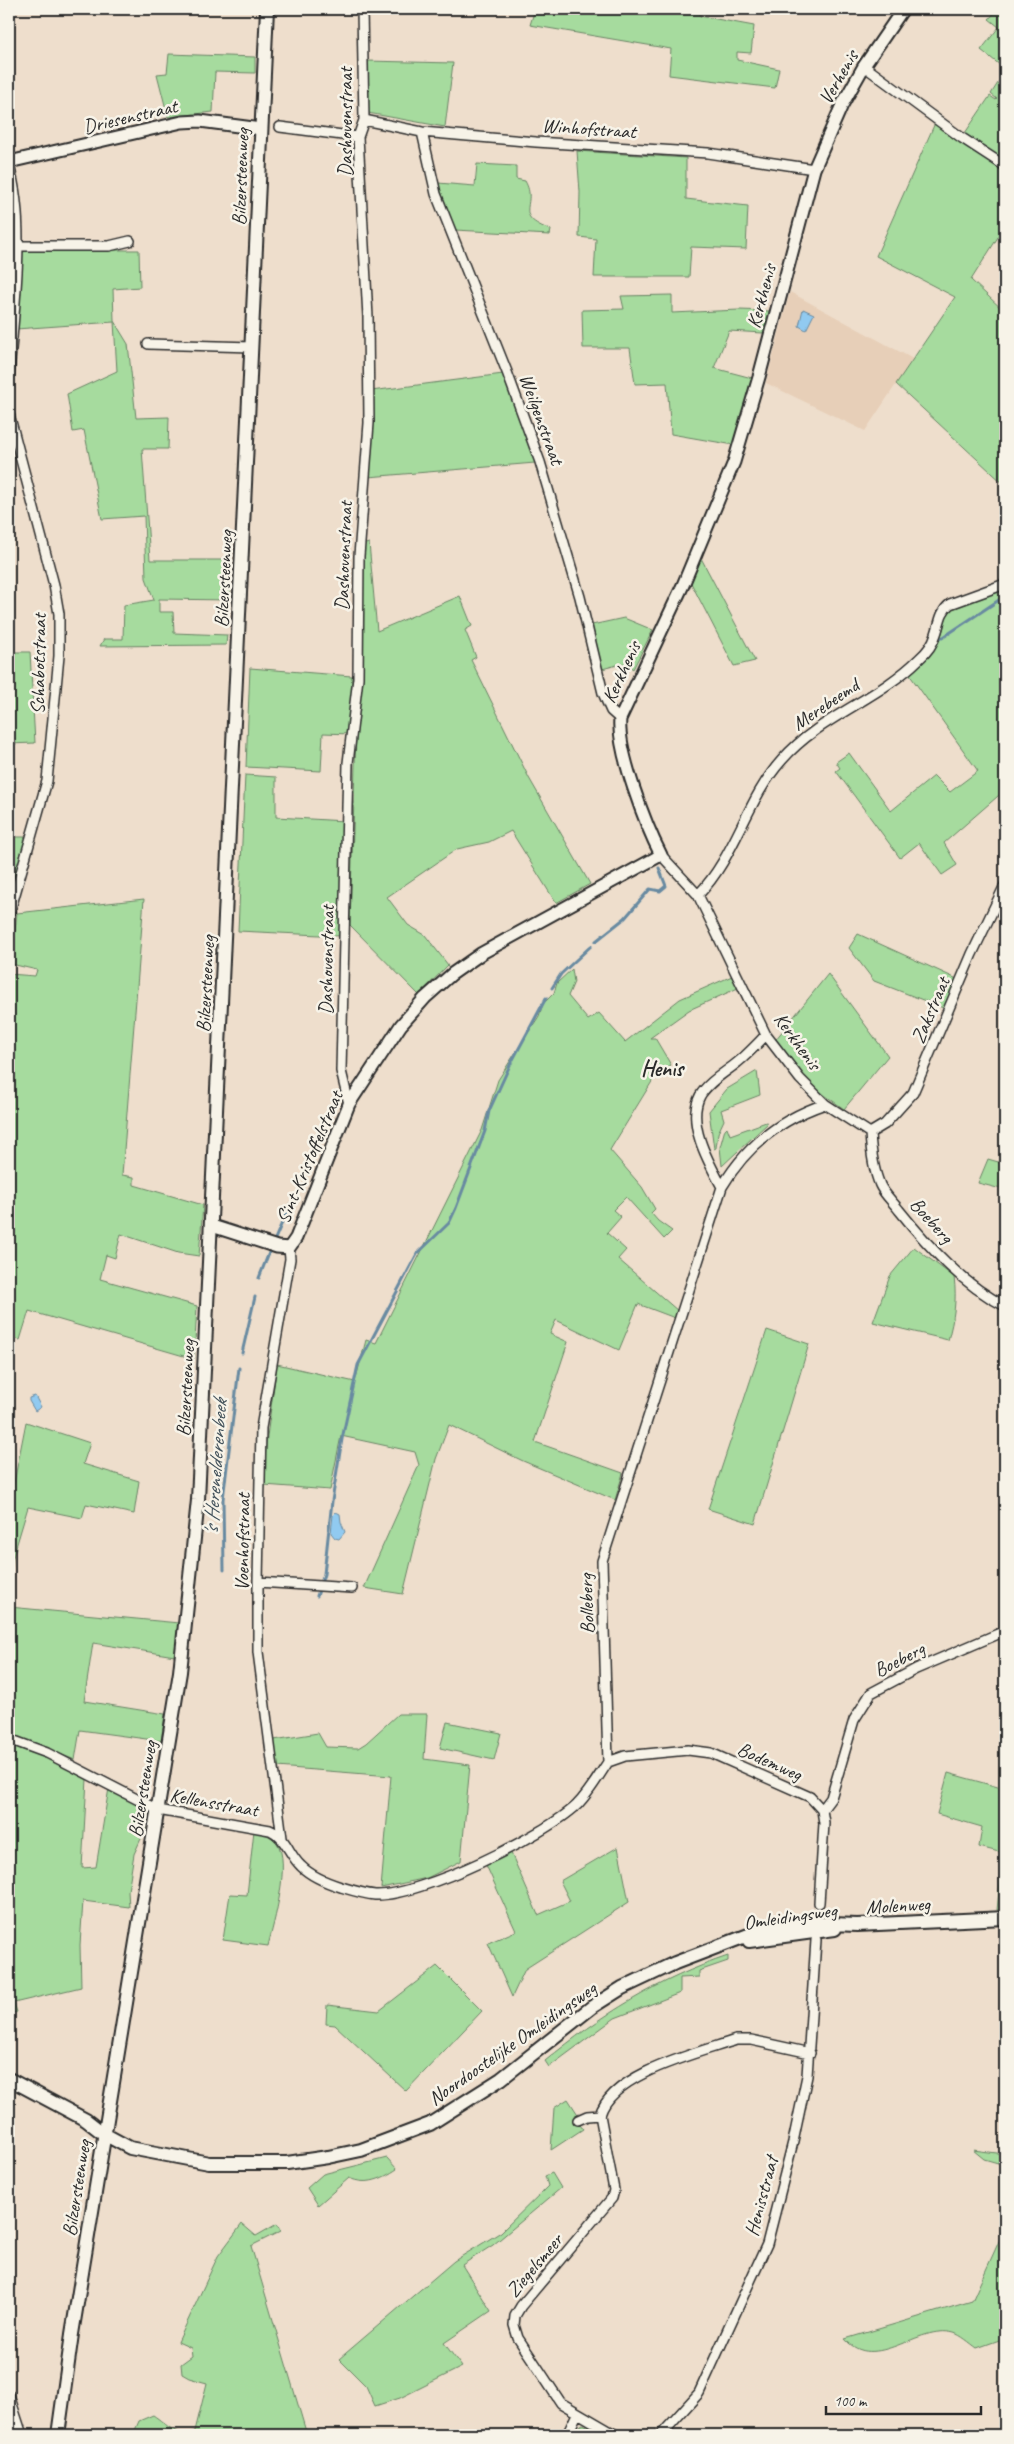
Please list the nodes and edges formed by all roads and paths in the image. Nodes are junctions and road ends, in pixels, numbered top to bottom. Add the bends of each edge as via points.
1 (267, 9) edge
2 (362, 9) edge
3 (903, 9) edge
4 (864, 66) junction
5 (364, 120) junction
6 (280, 127) dead end
7 (261, 129) junction
8 (422, 132) junction
9 (358, 137) junction
10 (9, 162) edge
11 (9, 166) edge
12 (1005, 166) edge
13 (814, 169) junction
14 (130, 241) dead end
15 (17, 246) junction
16 (148, 344) dead end
17 (252, 347) junction
18 (9, 375) edge
19 (9, 414) edge
20 (1005, 584) edge
21 (620, 719) junction
22 (662, 855) junction
23 (1005, 885) edge
24 (698, 895) junction
25 (9, 914) edge
26 (766, 1035) junction
27 (350, 1104) junction
28 (825, 1104) junction
29 (870, 1134) junction
30 (722, 1187) junction
31 (212, 1226) junction
32 (289, 1248) junction
33 (1005, 1306) edge
34 (258, 1582) junction
35 (352, 1588) dead end
36 (1005, 1631) edge
37 (9, 1739) edge
38 (608, 1762) junction
39 (158, 1810) junction
40 (822, 1810) junction
41 (282, 1838) junction
42 (819, 1903) dead end
43 (1005, 1918) edge
44 (792, 1924) joint
45 (858, 1926) junction
46 (816, 1940) dead end
47 (732, 1943) junction
48 (810, 2053) junction
49 (9, 2078) edge
50 (600, 2115) junction
51 (578, 2120) dead end
52 (104, 2134) junction
53 (9, 2395) edge
54 (577, 2414) junction
55 (22, 2435) edge
56 (56, 2435) edge
57 (567, 2435) edge
58 (616, 2435) edge
59 (661, 2435) edge

1 - 7 main road, Bilzersteenweg
2 - 5 street, Dashovenstraat
3 - 4 street, Verhenis
4 - 12 street
4 - 13 street, Verhenis via 842,105
5 - 8 street, Winhofstraat
5 - 9 street, Dashovenstraat
6 - 9 street
7 - 10 street, Driesenstraat via 200,121 182,122
7 - 17 main road, Bilzersteenweg
8 - 13 street, Winhofstraat via 708,153
8 - 21 street, Weilgenstraat via 436,194 540,462 580,597 603,693 611,711
9 - 27 street, Dashovenstraat via 368,316 369,423 359,556 358,678 348,763 341,1071
11 - 15 street via 16,209
13 - 21 street, Kerkhenis via 734,462 687,576
14 - 15 street via 109,246
15 - 18 street
16 - 17 street
17 - 31 main road, Bilzersteenweg
19 - 25 street, Schabotstraat via 59,614 54,725 47,781
20 - 24 street, Merebeemd via 950,604 944,609 932,644 921,658 900,677 831,719 796,745 768,778 730,852 712,881
21 - 22 street, Kerkhenis via 623,752 654,841
22 - 24 street, Kerkhenis
22 - 27 street, Sint-Kristoffelstraat via 516,933 452,974 401,1025
23 - 29 street, Zakstraat via 913,1093 885,1124
24 - 26 street, Kerkhenis
26 - 28 street, Kerkhenis via 800,1079
26 - 30 street via 706,1088 698,1104 696,1120 700,1136
27 - 32 street, Sint-Kristoffelstraat via 296,1238
28 - 29 street, Kerkhenis
28 - 30 street, Bolleberg via 808,1109 768,1132 734,1166
29 - 33 street, Boeberg via 872,1161 881,1187 942,1258
30 - 38 street, Bolleberg via 602,1561
31 - 32 street, Sint-Kristoffelstraat
31 - 39 main road, Bilzersteenweg via 192,1575
32 - 34 street, Voenhofstraat via 290,1259 261,1428
34 - 35 street
34 - 41 street, Voenhofstraat via 258,1652
36 - 40 street, Boeberg via 916,1669 871,1693 854,1720 830,1798
37 - 39 street, Kellensstraat via 47,1752
38 - 40 street, Bodemweg via 625,1756 679,1751 711,1753 810,1797
38 - 41 street via 578,1804 565,1815 532,1835 431,1883 404,1891 375,1895 342,1887 301,1866
39 - 41 street, Kellensstraat via 270,1830
39 - 52 main road, Bilzersteenweg
40 - 42 street
43 - 45 main road, Molenweg
44 - 45 main road, Molenweg via 823,1922
44 - 47 main road, Omleidingsweg via 751,1934
45 - 47 main road, Omleidingsweg
46 - 48 street, Henisstraat
47 - 52 main road, Noordoostelijke Omleidingsweg via 674,1962 622,1988 467,2102 430,2124 361,2150 287,2163 209,2163 130,2148
48 - 50 street via 736,2040 644,2071 608,2098
48 - 59 street, Henisstraat via 793,2142 767,2244 699,2393
49 - 52 main road, Noordoostelijke Omleidingsweg via 86,2120
50 - 51 street
50 - 54 street, Ziegelsmeer via 614,2190 612,2198 521,2306 514,2325 518,2338 561,2403
52 - 56 main road, Bilzersteenweg
53 - 55 street
54 - 57 street
54 - 58 street, Ziegelsmeer

